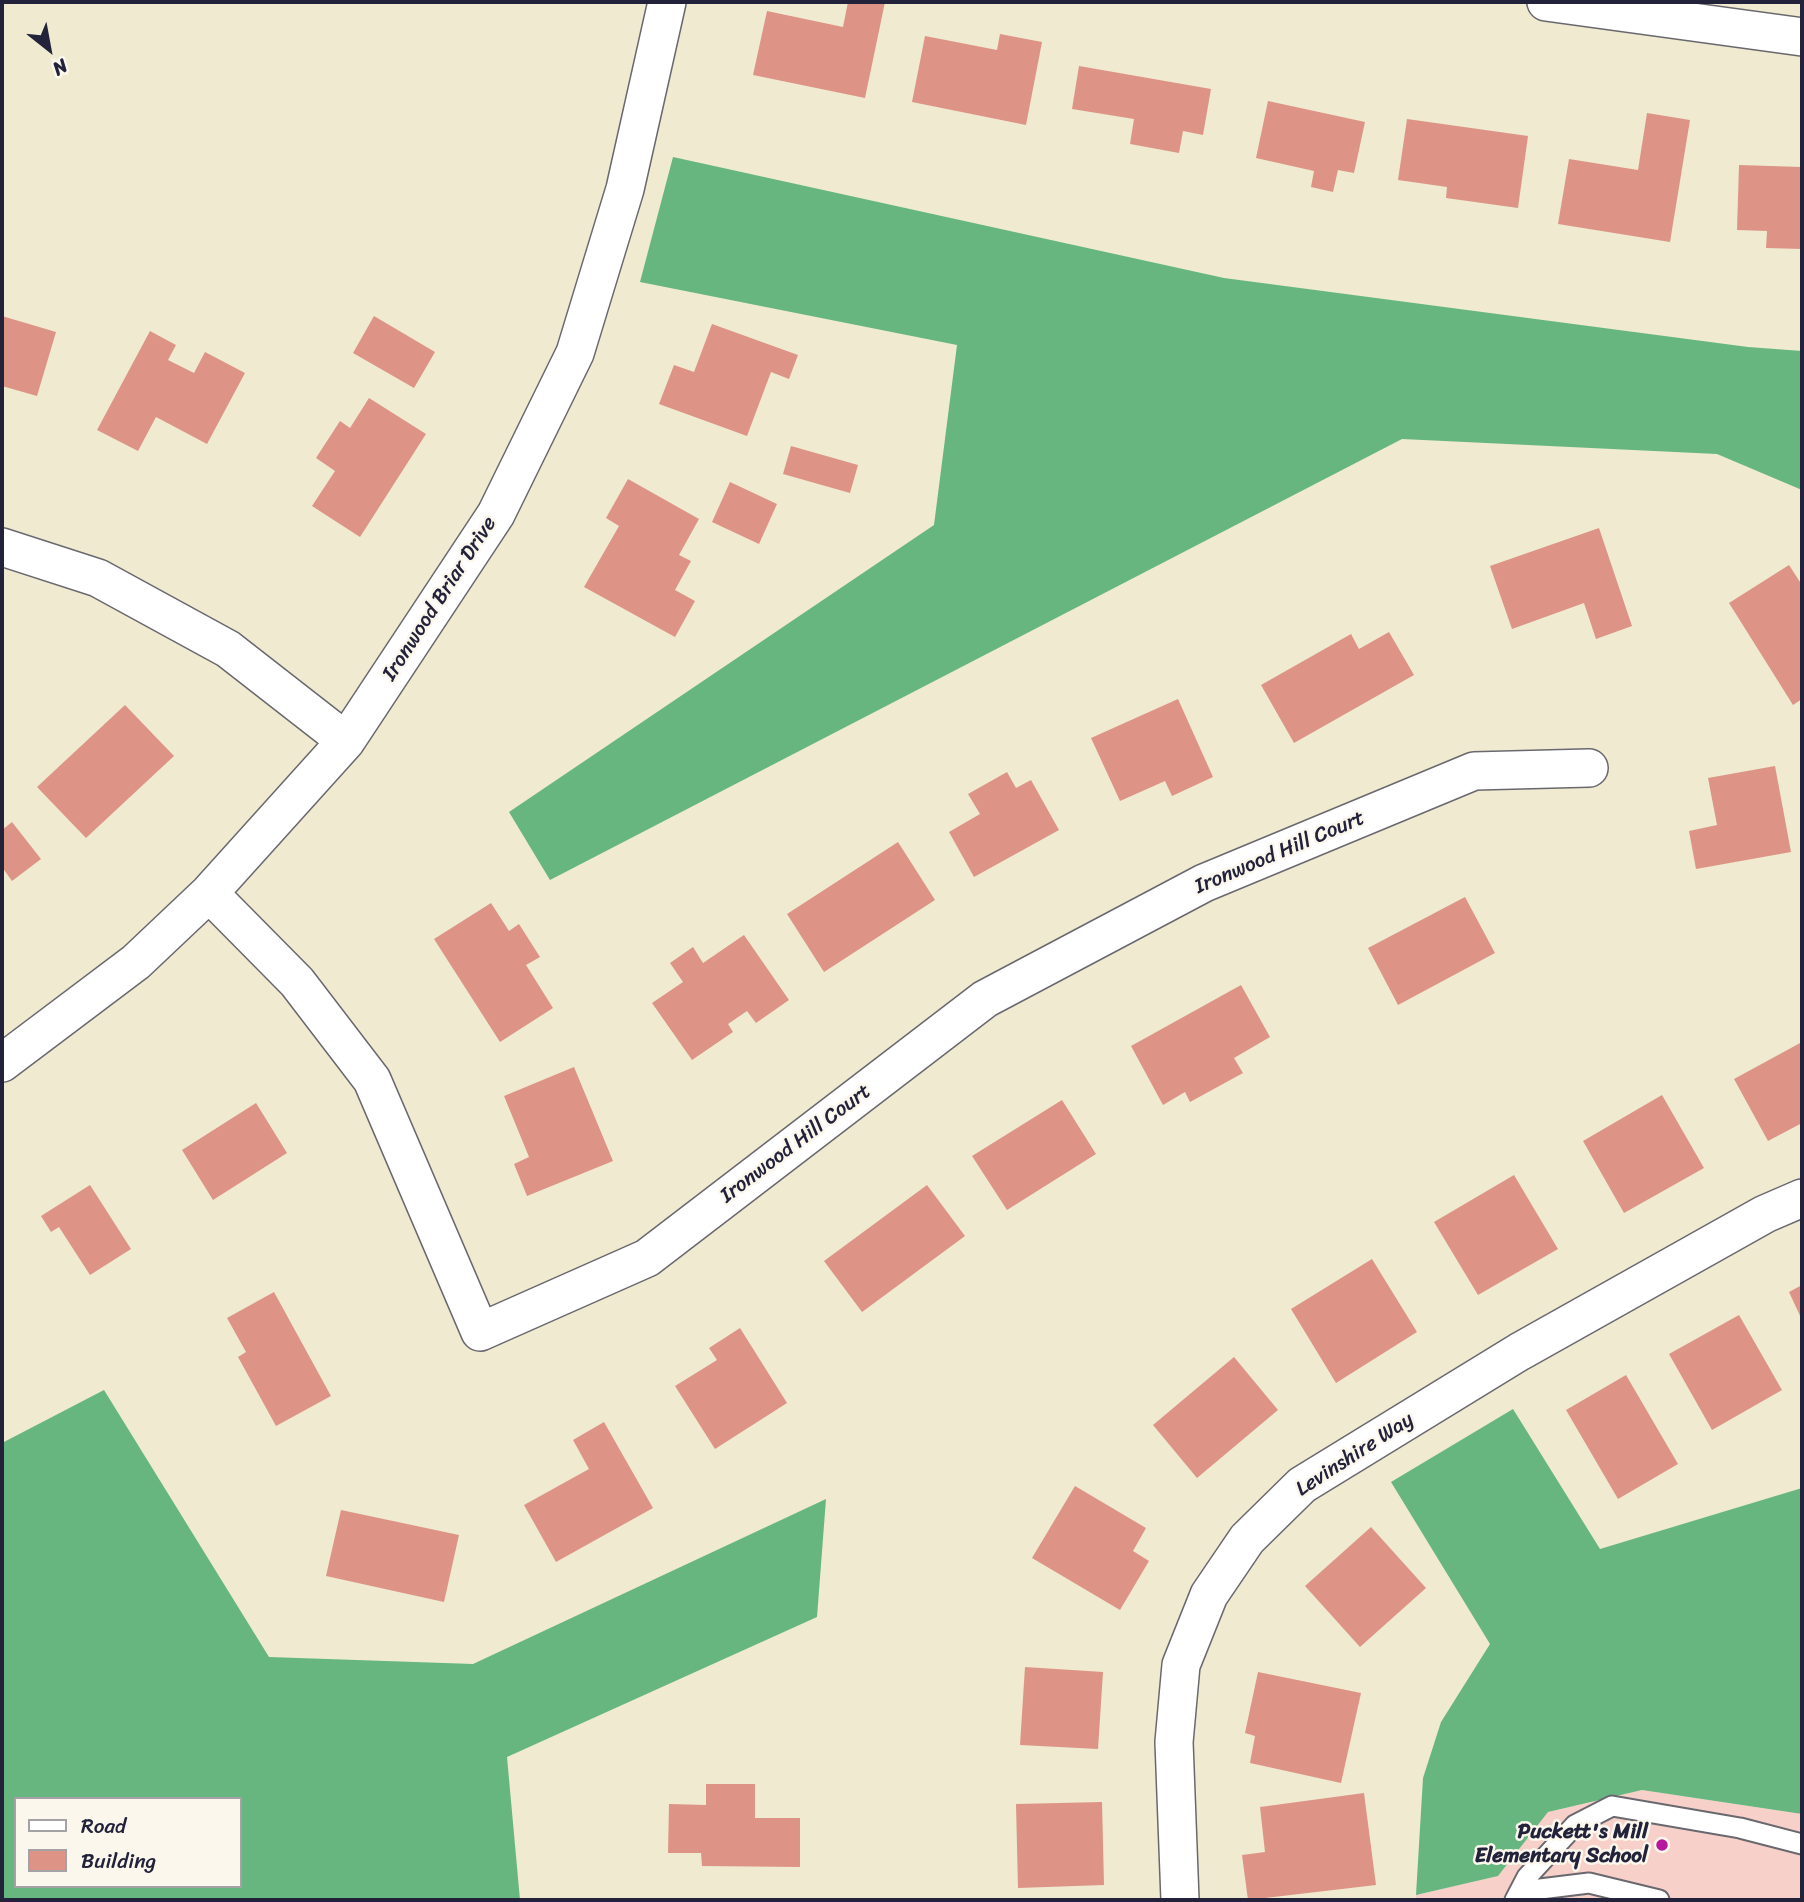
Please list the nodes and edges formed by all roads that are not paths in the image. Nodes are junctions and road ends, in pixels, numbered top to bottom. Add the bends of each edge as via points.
1 (667, 2) edge
2 (1546, 2) edge
3 (1684, 12) edge
4 (1802, 37) edge
5 (2, 547) edge
6 (346, 741) junction
7 (1590, 768) dead end
8 (209, 892) junction
9 (2, 1063) edge
10 (1802, 1198) edge
11 (1802, 1844) edge
12 (1180, 1900) edge
13 (1515, 1900) edge
14 (1522, 1900) edge
15 (1659, 1900) edge

1 - 6 street, Ironwood Briar Drive via 625,189 575,353 496,513
2 - 3 street
3 - 4 street
5 - 6 street via 98,578 228,649
6 - 8 street, Ironwood Briar Drive
7 - 8 street, Ironwood Hill Court via 1474,771 1204,883 985,999 647,1258 480,1332 372,1080 297,982
8 - 9 street, Ironwood Briar Drive via 136,962
10 - 12 street, Levinshire Way via 1765,1214 1519,1352 1359,1450 1303,1485 1247,1539 1209,1595 1181,1665 1174,1742
11 - 13 lane via 1740,1828 1612,1806 1575,1825 1527,1877
14 - 15 lane via 1532,1890 1589,1883

